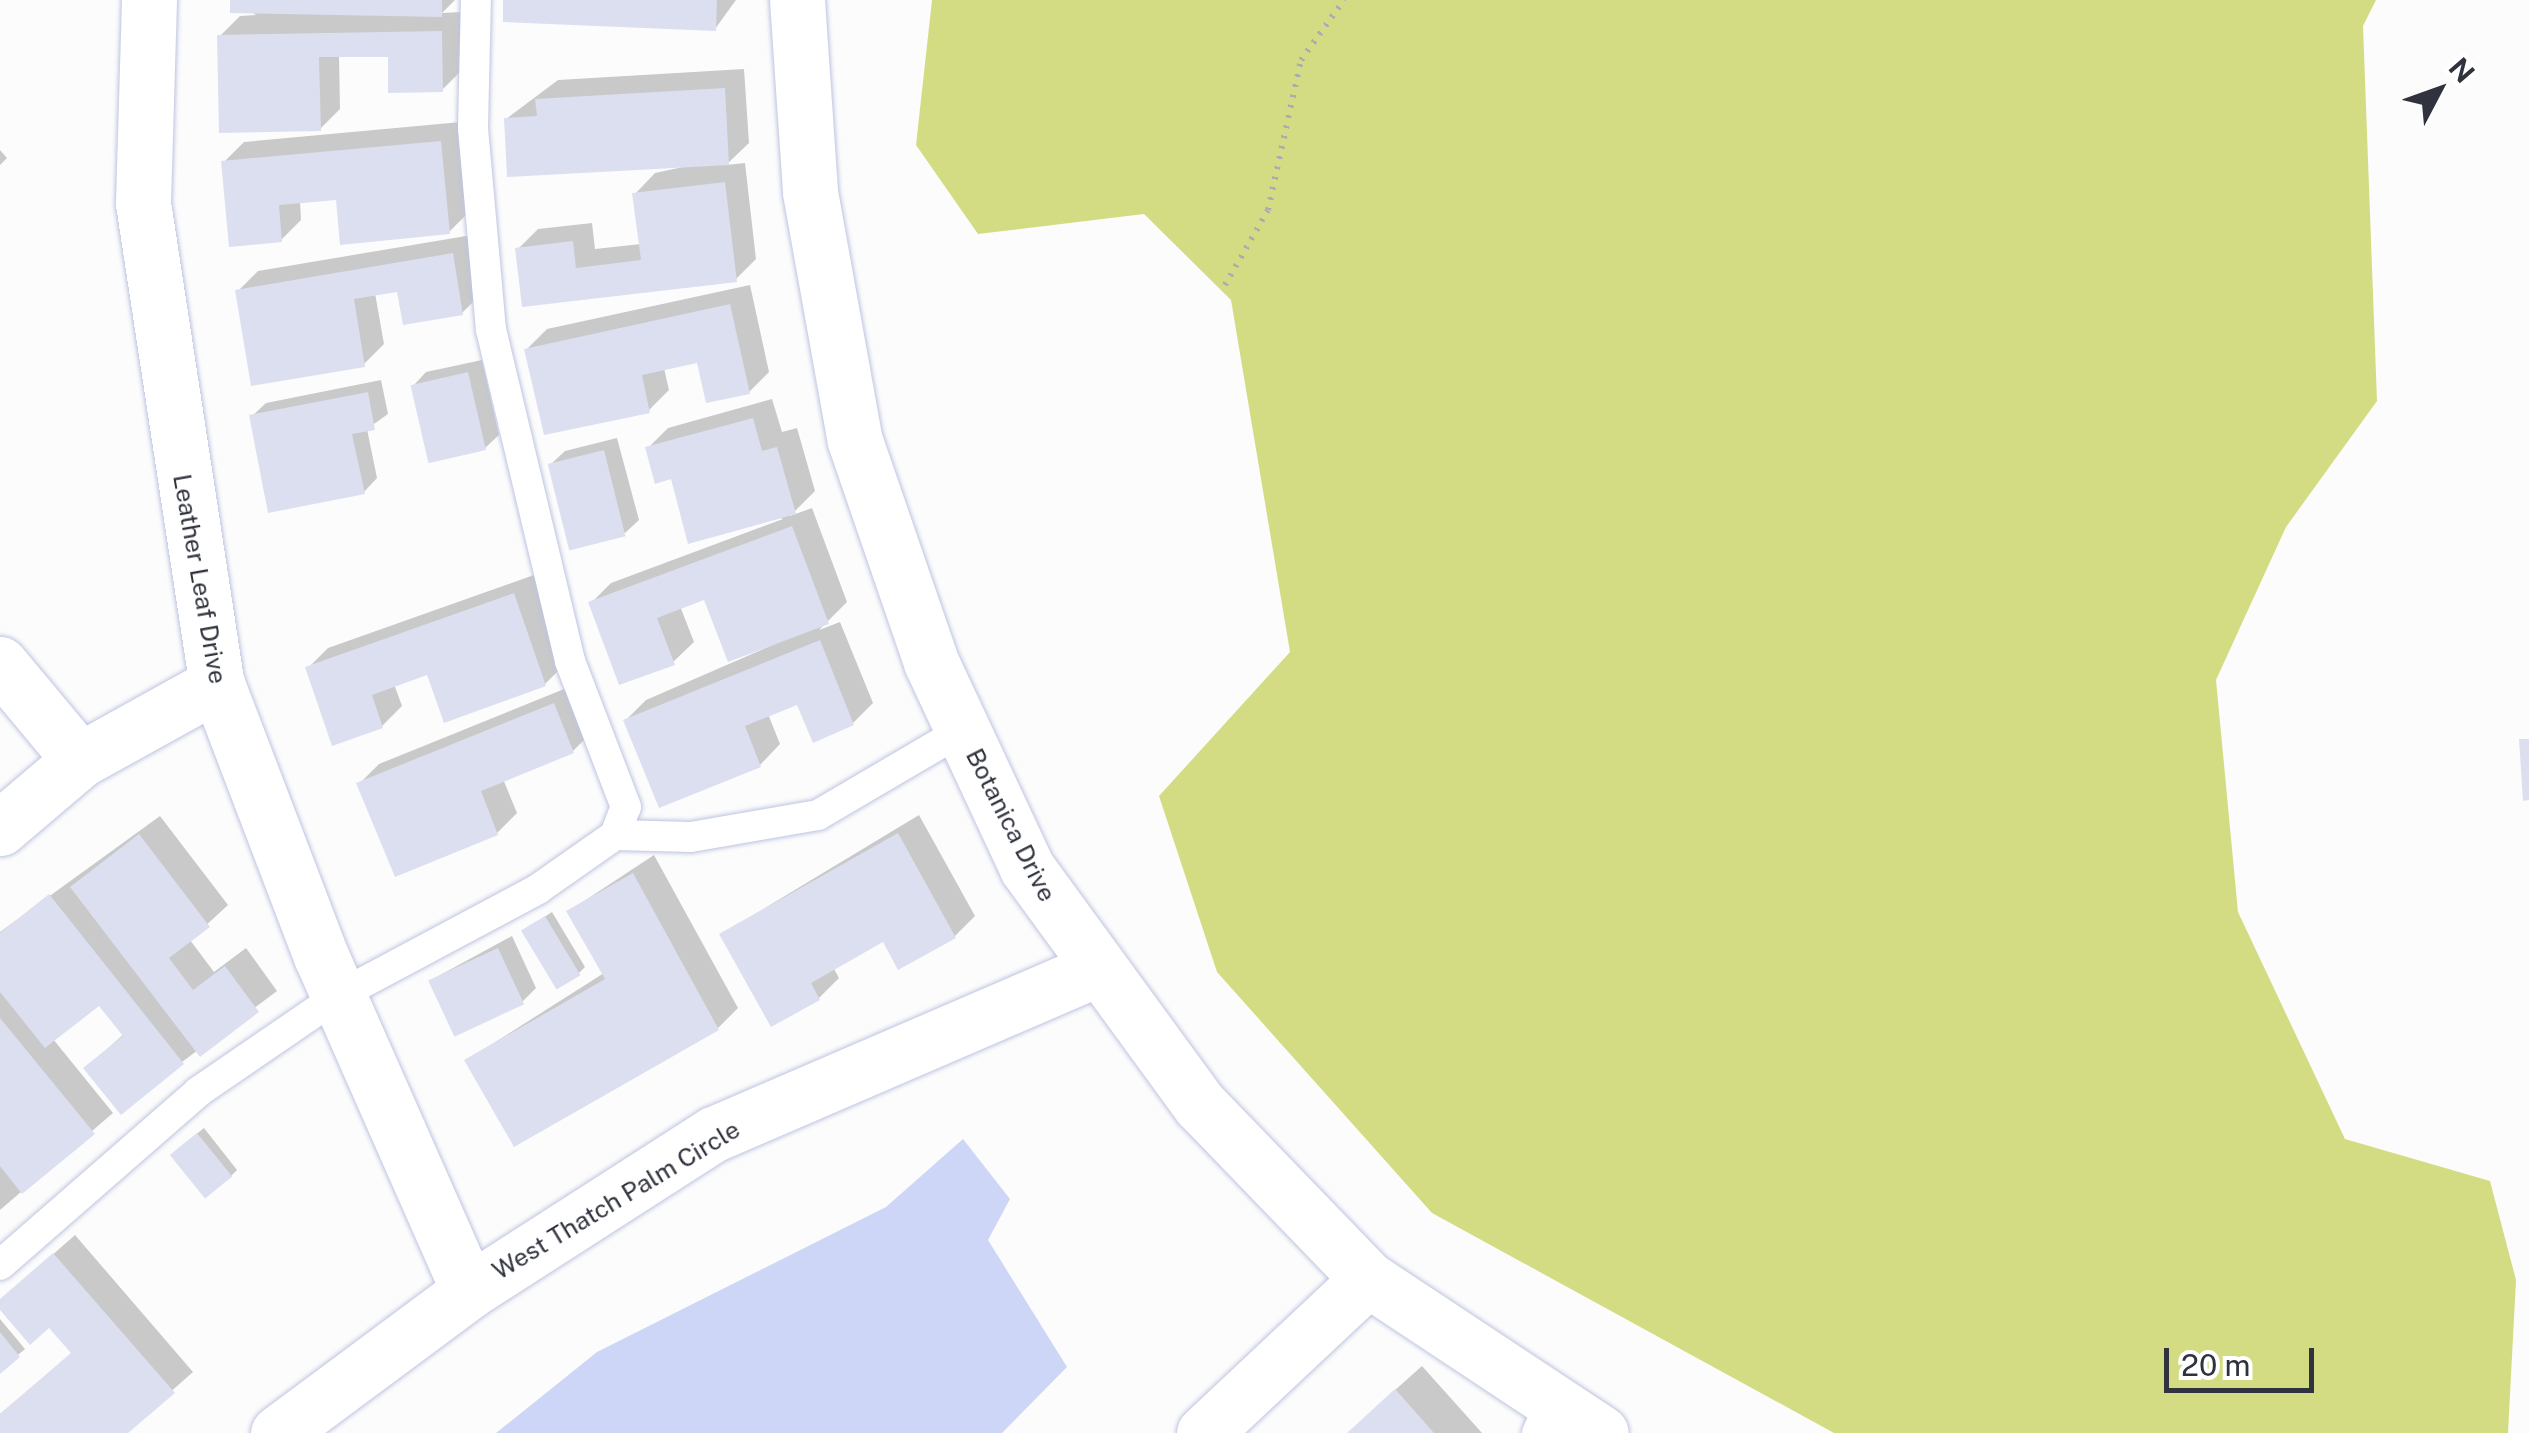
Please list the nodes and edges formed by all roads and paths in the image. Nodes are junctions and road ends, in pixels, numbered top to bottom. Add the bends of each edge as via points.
1 (150, 0) edge
2 (476, 0) edge
3 (797, 0) edge
4 (1344, 0) edge
5 (1225, 285) dead end
6 (0, 664) edge
7 (218, 684) junction
8 (963, 730) junction
9 (80, 760) junction
10 (0, 828) edge
11 (614, 835) junction
12 (1094, 970) junction
13 (338, 996) junction
14 (0, 1265) edge
15 (1368, 1279) junction
16 (469, 1290) junction
17 (1544, 1419) edge
18 (278, 1433) edge
19 (1204, 1433) edge
20 (1601, 1433) edge

1 - 7 street, Leather Leaf Drive via 143,203
2 - 11 lane via 473,128 491,330 570,662 626,807
3 - 8 street, Botanica Drive via 810,192 854,440
4 - 5 path via 1301,60 1268,210
6 - 9 street
7 - 9 street
7 - 13 street, Leather Leaf Drive
8 - 11 lane via 897,777 818,814 691,837
8 - 12 street, Botanica Drive via 1028,868
9 - 10 street
11 - 13 lane via 538,889
12 - 15 street, Botanica Drive via 1200,1105
12 - 16 street, West Thatch Palm Circle via 714,1134
13 - 14 lane via 198,1092
13 - 16 street, Leather Leaf Drive
15 - 17 street, Botanica Drive
15 - 19 street
16 - 18 street, West Thatch Palm Circle
17 - 20 street, Botanica Drive

